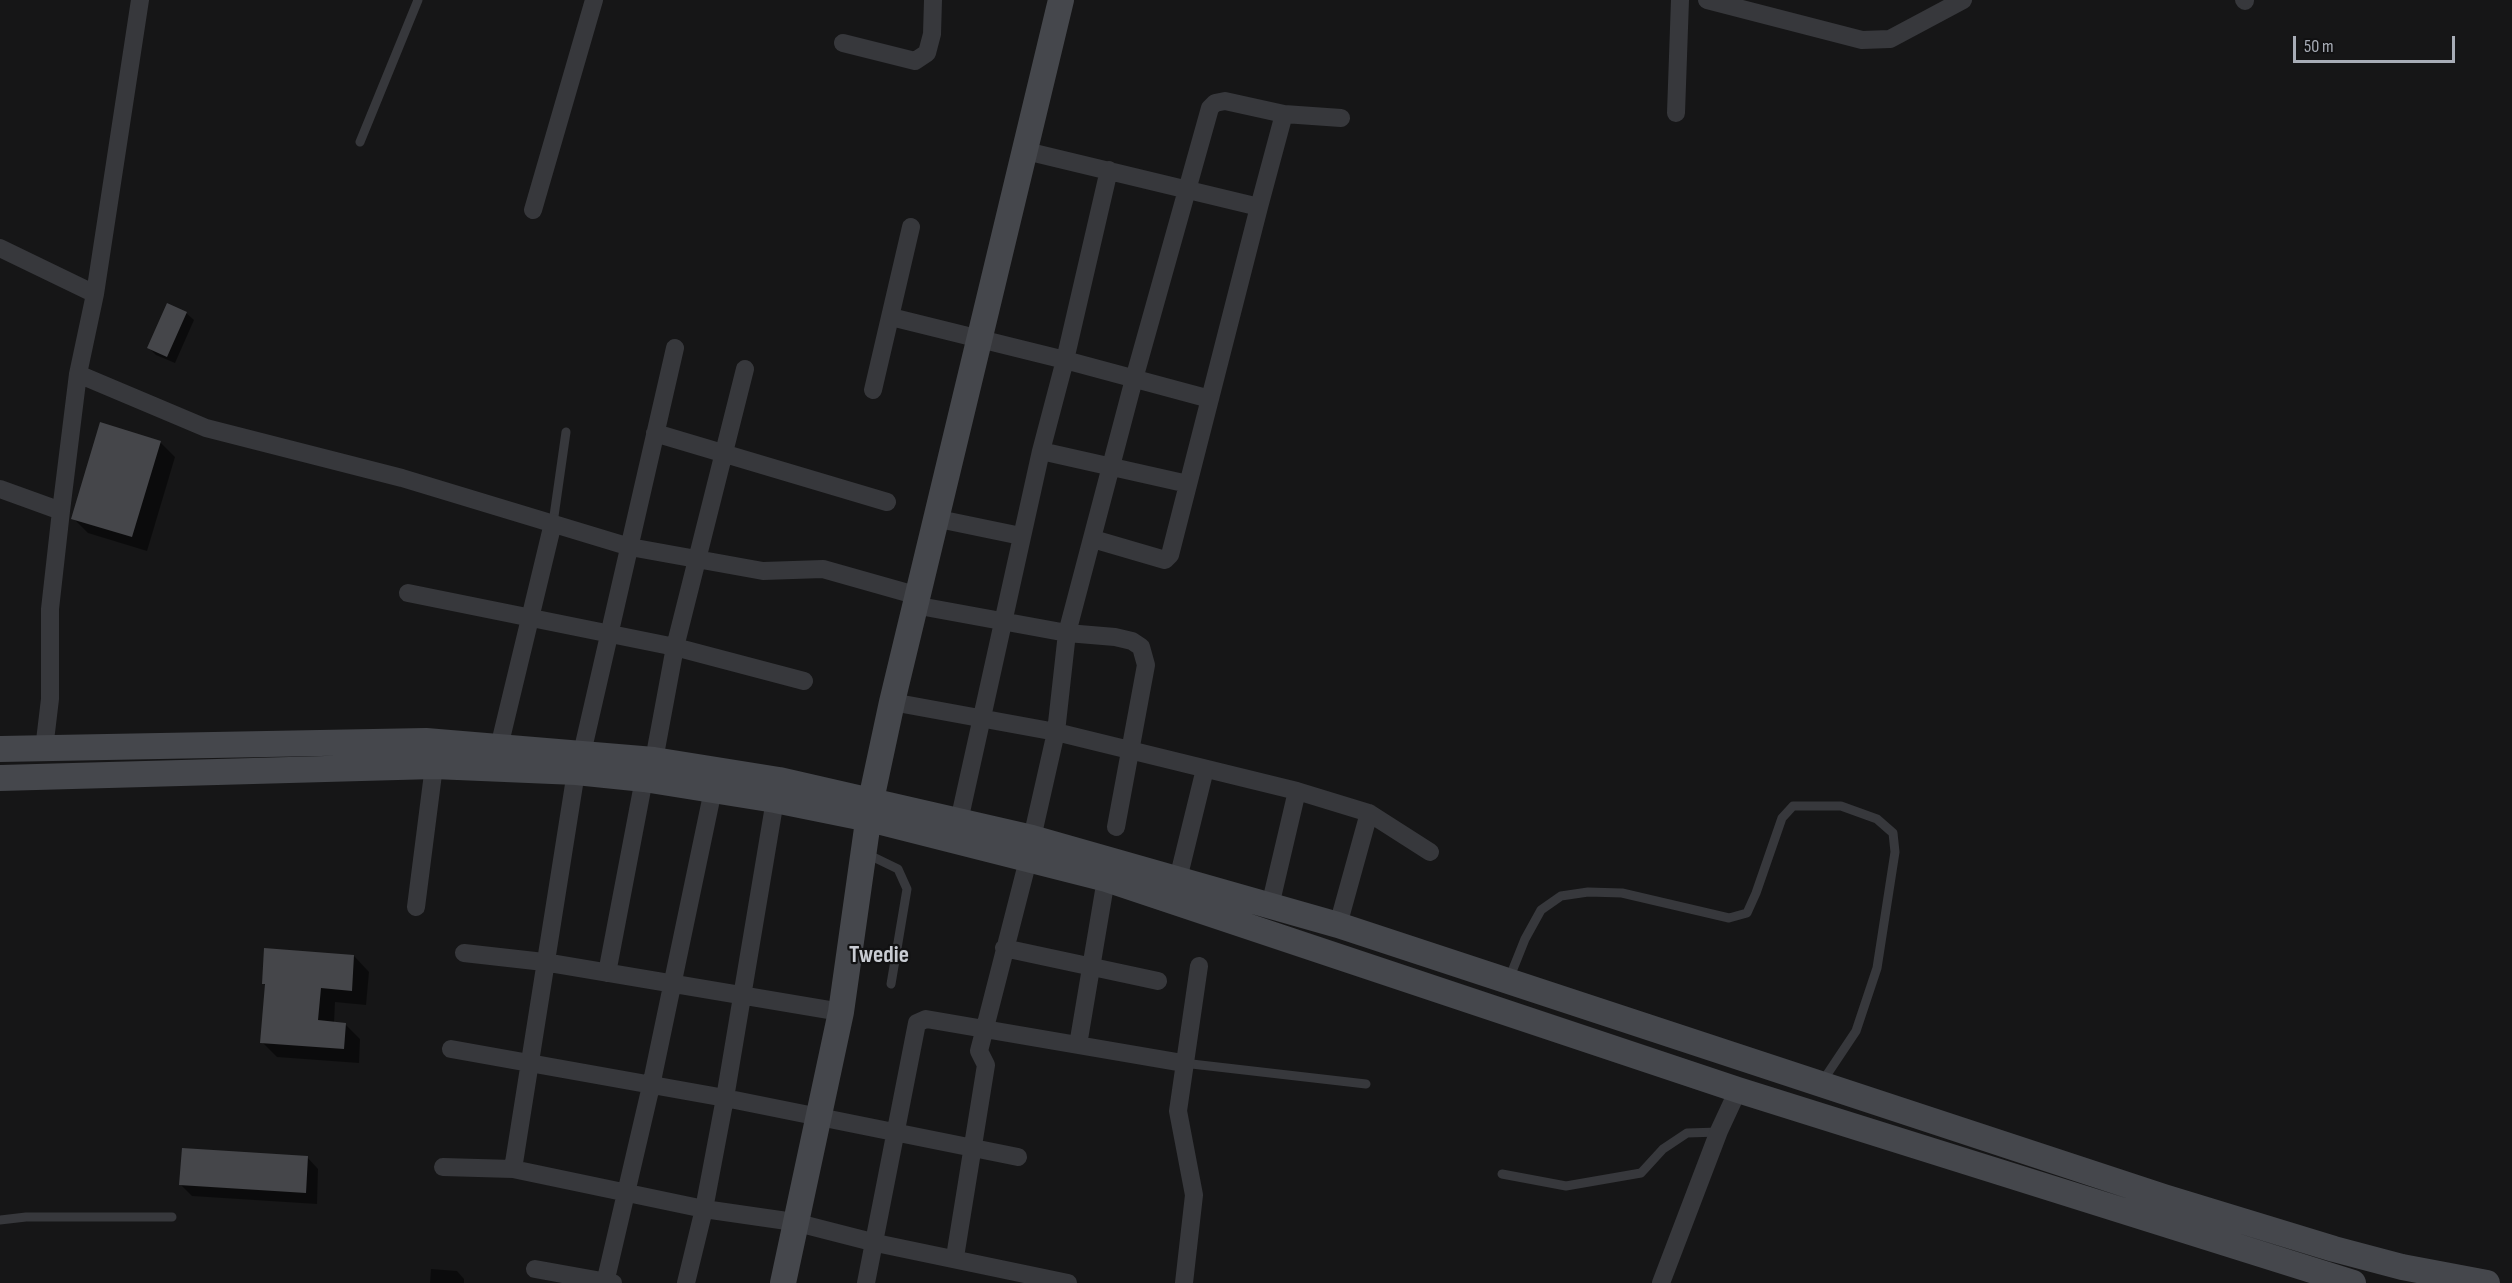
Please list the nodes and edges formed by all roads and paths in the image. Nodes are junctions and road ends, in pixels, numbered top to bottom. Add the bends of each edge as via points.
1 (140, 0) edge
2 (418, 0) edge
3 (594, 0) edge
4 (933, 0) edge
5 (1061, 0) edge
6 (1680, 0) edge
7 (1707, 0) edge
8 (1963, 0) edge
9 (843, 43) dead end
10 (1676, 113) dead end
11 (1284, 114) junction
12 (1341, 118) dead end
13 (360, 142) dead end
14 (1026, 151) junction
15 (1109, 170) junction
16 (1187, 190) junction
17 (1259, 207) junction
18 (533, 210) dead end
19 (911, 227) dead end
20 (0, 248) edge
21 (95, 294) junction
22 (891, 317) junction
23 (978, 339) junction
24 (675, 348) dead end
25 (1065, 360) junction
26 (745, 369) dead end
27 (78, 374) junction
28 (1134, 379) junction
29 (873, 390) dead end
30 (1210, 399) junction
31 (566, 432) dead end
32 (655, 434) junction
33 (1041, 451) junction
34 (723, 453) junction
35 (1111, 467) junction
36 (1188, 484) junction
37 (0, 489) edge
38 (887, 502) dead end
39 (61, 510) junction
40 (934, 518) junction
41 (553, 523) junction
42 (1021, 536) junction
43 (1093, 539) junction
44 (630, 547) junction
45 (697, 560) junction
46 (408, 593) dead end
47 (915, 600) junction
48 (530, 617) junction
49 (1002, 620) junction
50 (1067, 633) junction
51 (608, 634) junction
52 (675, 647) junction
53 (804, 681) dead end
54 (892, 702) junction
55 (981, 718) junction
56 (1056, 732) junction
57 (500, 747) junction
58 (0, 749) edge
59 (44, 749) junction
60 (1130, 750) junction
61 (579, 763) junction
62 (434, 766) junction
63 (1205, 768) junction
64 (649, 770) junction
65 (0, 778) edge
66 (713, 790) junction
67 (1297, 790) junction
68 (775, 800) junction
69 (870, 810) junction
70 (1369, 813) junction
71 (959, 821) junction
72 (1116, 827) dead end
73 (1030, 849) junction
74 (1430, 852) dead end
75 (864, 853) junction
76 (1106, 879) junction
77 (1178, 879) junction
78 (1270, 906) junction
79 (416, 907) dead end
80 (1338, 925) junction
81 (1004, 948) junction
82 (464, 953) dead end
83 (544, 962) junction
84 (1199, 966) dead end
85 (1091, 968) junction
86 (607, 973) junction
87 (1158, 981) dead end
88 (1508, 981) junction
89 (672, 984) junction
90 (891, 984) dead end
91 (741, 996) junction
92 (841, 1012) junction
93 (984, 1028) junction
94 (1078, 1045) junction
95 (452, 1049) dead end
96 (529, 1062) junction
97 (1183, 1064) junction
98 (1366, 1084) dead end
99 (1821, 1084) junction
100 (651, 1086) junction
101 (1738, 1090) junction
102 (725, 1098) junction
103 (816, 1117) junction
104 (1719, 1131) junction
105 (896, 1132) junction
106 (972, 1149) junction
107 (1018, 1157) dead end
108 (443, 1167) dead end
109 (513, 1169) junction
110 (1502, 1174) dead end
111 (626, 1191) junction
112 (704, 1209) junction
113 (172, 1217) dead end
114 (0, 1220) edge
115 (794, 1222) junction
116 (876, 1243) junction
117 (955, 1257) junction
118 (535, 1269) dead end
119 (608, 1282) edge
120 (686, 1283) edge
121 (783, 1283) edge
122 (867, 1283) edge
123 (1068, 1283) edge
124 (1184, 1283) edge
125 (1661, 1283) edge
126 (2353, 1283) edge
127 (2487, 1283) edge

1 - 21 street
2 - 13 lane
3 - 18 street
4 - 9 street via 927,53 915,61
5 - 14 street
6 - 10 street
7 - 8 street via 1862,39 1890,39
11 - 12 street
11 - 16 street via 1225,101 1215,103 1210,108
11 - 17 street
14 - 15 street
14 - 23 street
15 - 16 street
15 - 25 street
16 - 17 street
16 - 28 street
17 - 30 street
19 - 22 street
20 - 21 street
21 - 27 street
22 - 23 street
22 - 29 street
23 - 25 street
23 - 40 street
24 - 32 street
25 - 28 street
25 - 33 street
26 - 34 street
27 - 39 street
27 - 41 street via 206,428 402,478
28 - 30 street
28 - 35 street
30 - 36 street
31 - 41 lane
32 - 34 street
32 - 44 street
33 - 35 street
33 - 42 street
34 - 38 street
34 - 45 street
35 - 36 street
35 - 43 street
36 - 43 street via 1170,555 1165,560
37 - 39 street
39 - 59 street via 50,609 50,699
40 - 42 street
40 - 47 street
41 - 44 street
41 - 48 street
42 - 49 street
43 - 50 street
44 - 45 street
44 - 51 street
45 - 47 street via 763,571 823,568
45 - 52 street
46 - 48 street
47 - 49 street
47 - 54 street
48 - 51 street
48 - 57 street
49 - 50 street
49 - 55 street
50 - 56 street
50 - 60 street via 1115,637 1141,647 1146,665
51 - 52 street
51 - 61 street
52 - 53 street
52 - 64 street
54 - 55 street
54 - 69 street
55 - 56 street
55 - 71 street
56 - 60 street
56 - 73 street
57 - 59 street via 414,741
57 - 61 street
58 - 59 street
60 - 63 street
60 - 72 street
61 - 62 street
61 - 64 street
61 - 83 street
62 - 65 street
62 - 79 street
63 - 67 street
63 - 77 street
64 - 66 street
64 - 69 street via 779,780
64 - 86 street
66 - 68 street
66 - 89 street
67 - 70 street
67 - 78 street
68 - 69 street
68 - 91 street
69 - 71 street
69 - 73 street
69 - 75 street
70 - 74 street
70 - 80 street
71 - 73 street
73 - 76 street
73 - 77 street
73 - 81 street
75 - 90 lane via 898,869 907,889
75 - 92 street
76 - 85 street
76 - 101 street
77 - 78 street
78 - 80 street
80 - 88 street
81 - 85 street
81 - 93 street
82 - 83 street
83 - 86 street
83 - 96 street
84 - 97 street
85 - 87 street
85 - 94 street
86 - 89 street
88 - 99 street
88 - 99 lane via 1541,910 1561,896 1622,893 1729,918 1747,913 1782,818 1793,806 1841,806 1877,819 1893,833 1895,852 1877,968 1856,1031
89 - 91 street
89 - 100 street
91 - 92 street
91 - 102 street
92 - 103 street
93 - 94 street
93 - 105 street via 926,1019 917,1023
93 - 106 street via 979,1051 986,1065
94 - 97 street
95 - 96 street
96 - 100 street
96 - 109 street
97 - 98 lane
97 - 124 street via 1179,1128 1194,1195
99 - 127 street via 2334,1249
100 - 102 street
100 - 111 street
101 - 104 street
101 - 126 street
102 - 103 street
102 - 112 street
103 - 105 street
103 - 115 street
104 - 110 lane via 1688,1133 1663,1149 1641,1173 1566,1186
104 - 125 street
105 - 106 street
105 - 116 street
106 - 107 street
106 - 117 street
108 - 109 street
109 - 111 street
111 - 112 street
111 - 119 street
112 - 115 street
112 - 120 street
113 - 114 lane
115 - 116 street
115 - 121 street
116 - 117 street
116 - 122 street
117 - 123 street
118 - 119 street

